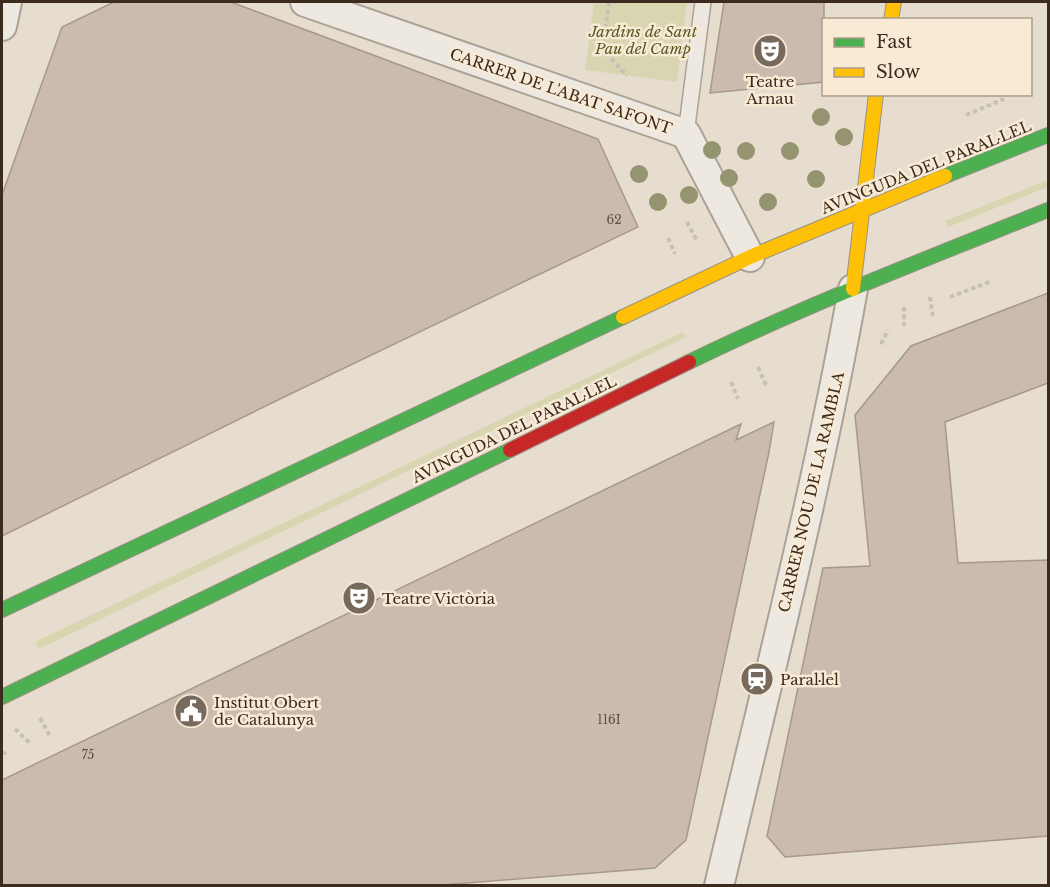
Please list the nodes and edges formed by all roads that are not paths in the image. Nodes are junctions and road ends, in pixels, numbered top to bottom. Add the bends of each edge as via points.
1 (7, 2) edge
2 (305, 2) edge
3 (703, 2) edge
4 (894, 2) edge
5 (891, 18) edge
6 (2, 26) edge
7 (876, 96) edge
8 (686, 134) junction
9 (1048, 135) edge
10 (862, 210) junction
11 (1048, 210) edge
12 (750, 257) junction
13 (853, 289) junction
14 (2, 610) edge
15 (2, 697) edge
16 (719, 885) edge

1 - 6 street
2 - 8 street, CARRER DE L'ABAT SAFONT
3 - 8 lane
4 - 5 main road
7 - 10 main road, CARRER NOU DE LA RAMBLA
8 - 12 street, CARRER DE L'ABAT SAFONT
9 - 10 main road, AVINGUDA DEL PARAL·LEL
10 - 12 main road, AVINGUDA DEL PARAL·LEL
10 - 13 main road, CARRER NOU DE LA RAMBLA
11 - 13 main road, AVINGUDA DEL PARAL·LEL
12 - 14 main road, AVINGUDA DEL PARAL·LEL
13 - 15 main road, AVINGUDA DEL PARAL·LEL via 743,336
13 - 16 street, CARRER NOU DE LA RAMBLA via 799,551

